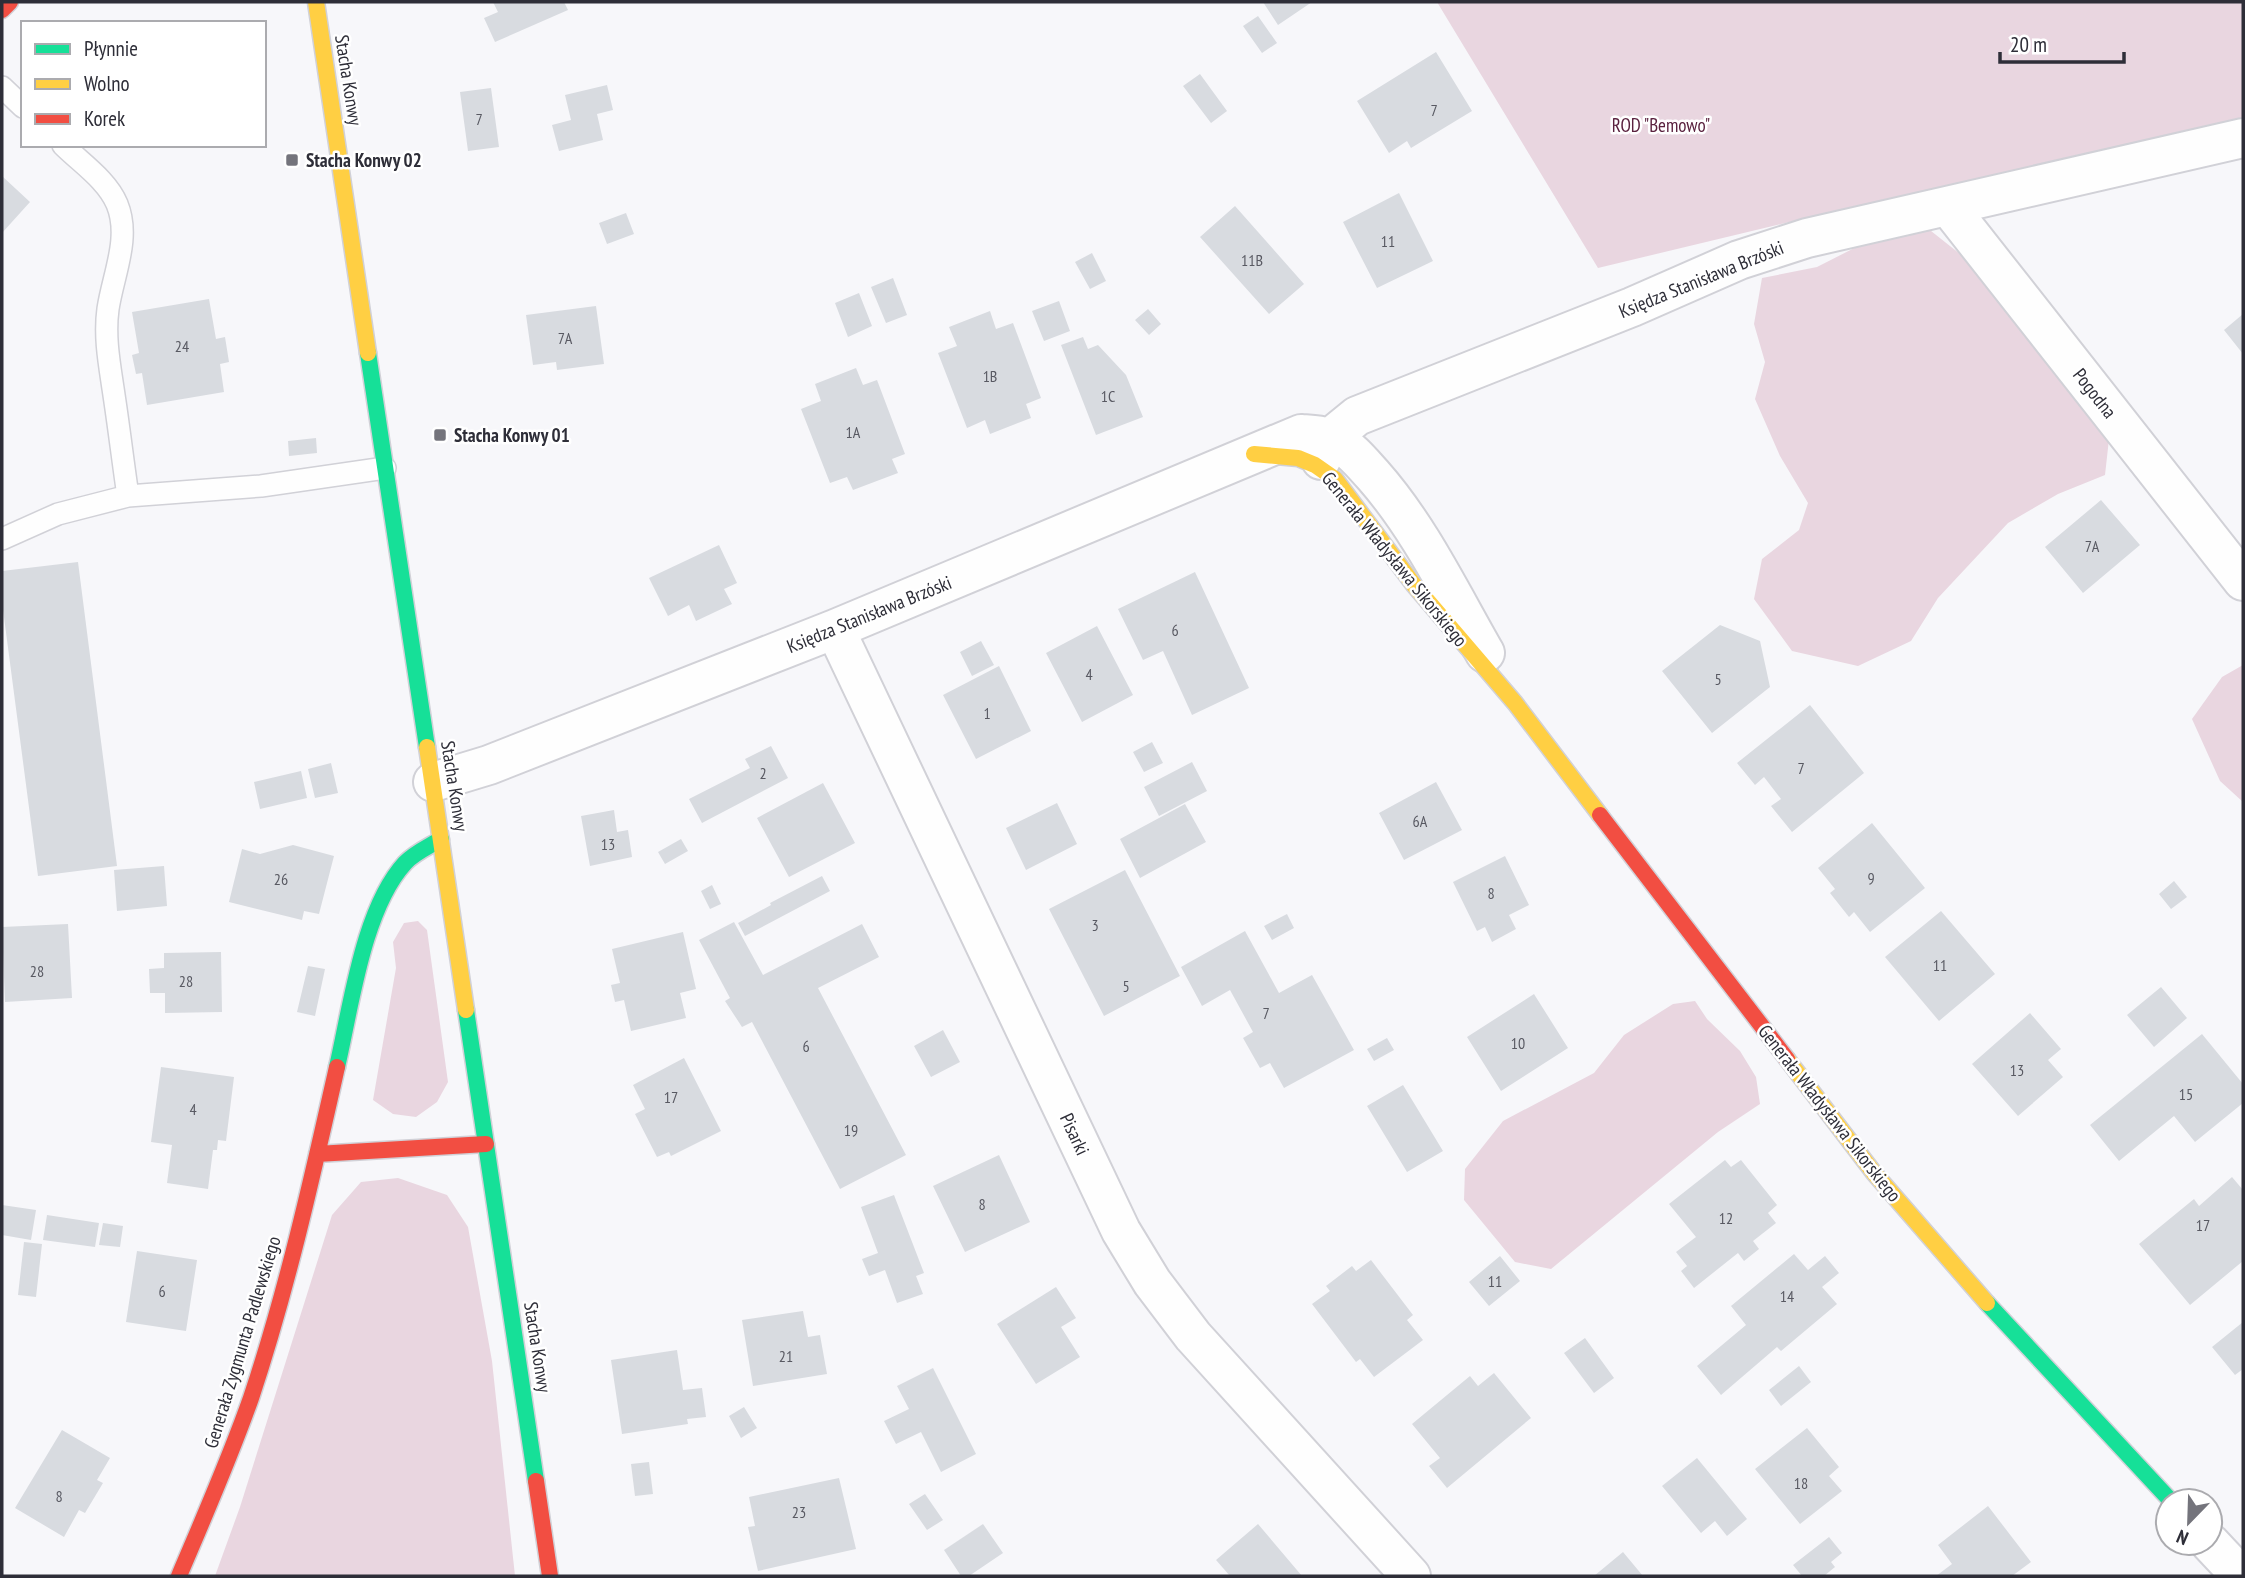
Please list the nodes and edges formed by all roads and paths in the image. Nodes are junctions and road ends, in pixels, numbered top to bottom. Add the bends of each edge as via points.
1 (10, 2) edge
2 (316, 2) edge
3 (2, 10) edge
4 (2, 88) edge
5 (21, 105) edge
6 (2243, 138) edge
7 (65, 147) edge
8 (1948, 205) junction
9 (1317, 446) junction
10 (385, 468) junction
11 (128, 496) junction
12 (2, 539) edge
13 (2243, 581) edge
14 (835, 629) junction
15 (1515, 704) joint
16 (433, 782) junction
17 (441, 839) junction
18 (486, 1143) junction
19 (317, 1154) junction
20 (2158, 1487) edge
21 (2223, 1557) edge
22 (179, 1576) edge
23 (550, 1576) edge
24 (1411, 1576) edge
25 (2241, 1576) edge

1 - 3 street
2 - 10 street, Stacha Konwy
4 - 5 lane
6 - 8 street, Księdza Stanisława Brzóski
7 - 11 lane via 105,185 117,205 122,230 107,347
8 - 9 street, Księdza Stanisława Brzóski via 1807,238 1739,260 1357,416
8 - 13 street, Pogodna
9 - 14 street, Księdza Stanisława Brzóski via 1254,454
9 - 15 street, Generała Władysława Sikorskiego via 1338,442 1357,457 1409,519
10 - 11 lane via 261,486
10 - 16 street, Stacha Konwy
11 - 12 lane via 58,514
14 - 16 street, Księdza Stanisława Brzóski via 489,765
14 - 24 street, Pisarki via 1121,1231 1145,1272 1193,1336
15 - 20 street, Generała Władysława Sikorskiego via 1923,1233
16 - 17 street, Stacha Konwy
17 - 18 street, Stacha Konwy
17 - 19 street, Generała Zygmunta Padlewskiego via 406,862 384,894 367,936
18 - 19 street
18 - 23 street, Stacha Konwy
19 - 22 street, Generała Zygmunta Padlewskiego via 251,1397
21 - 25 street

